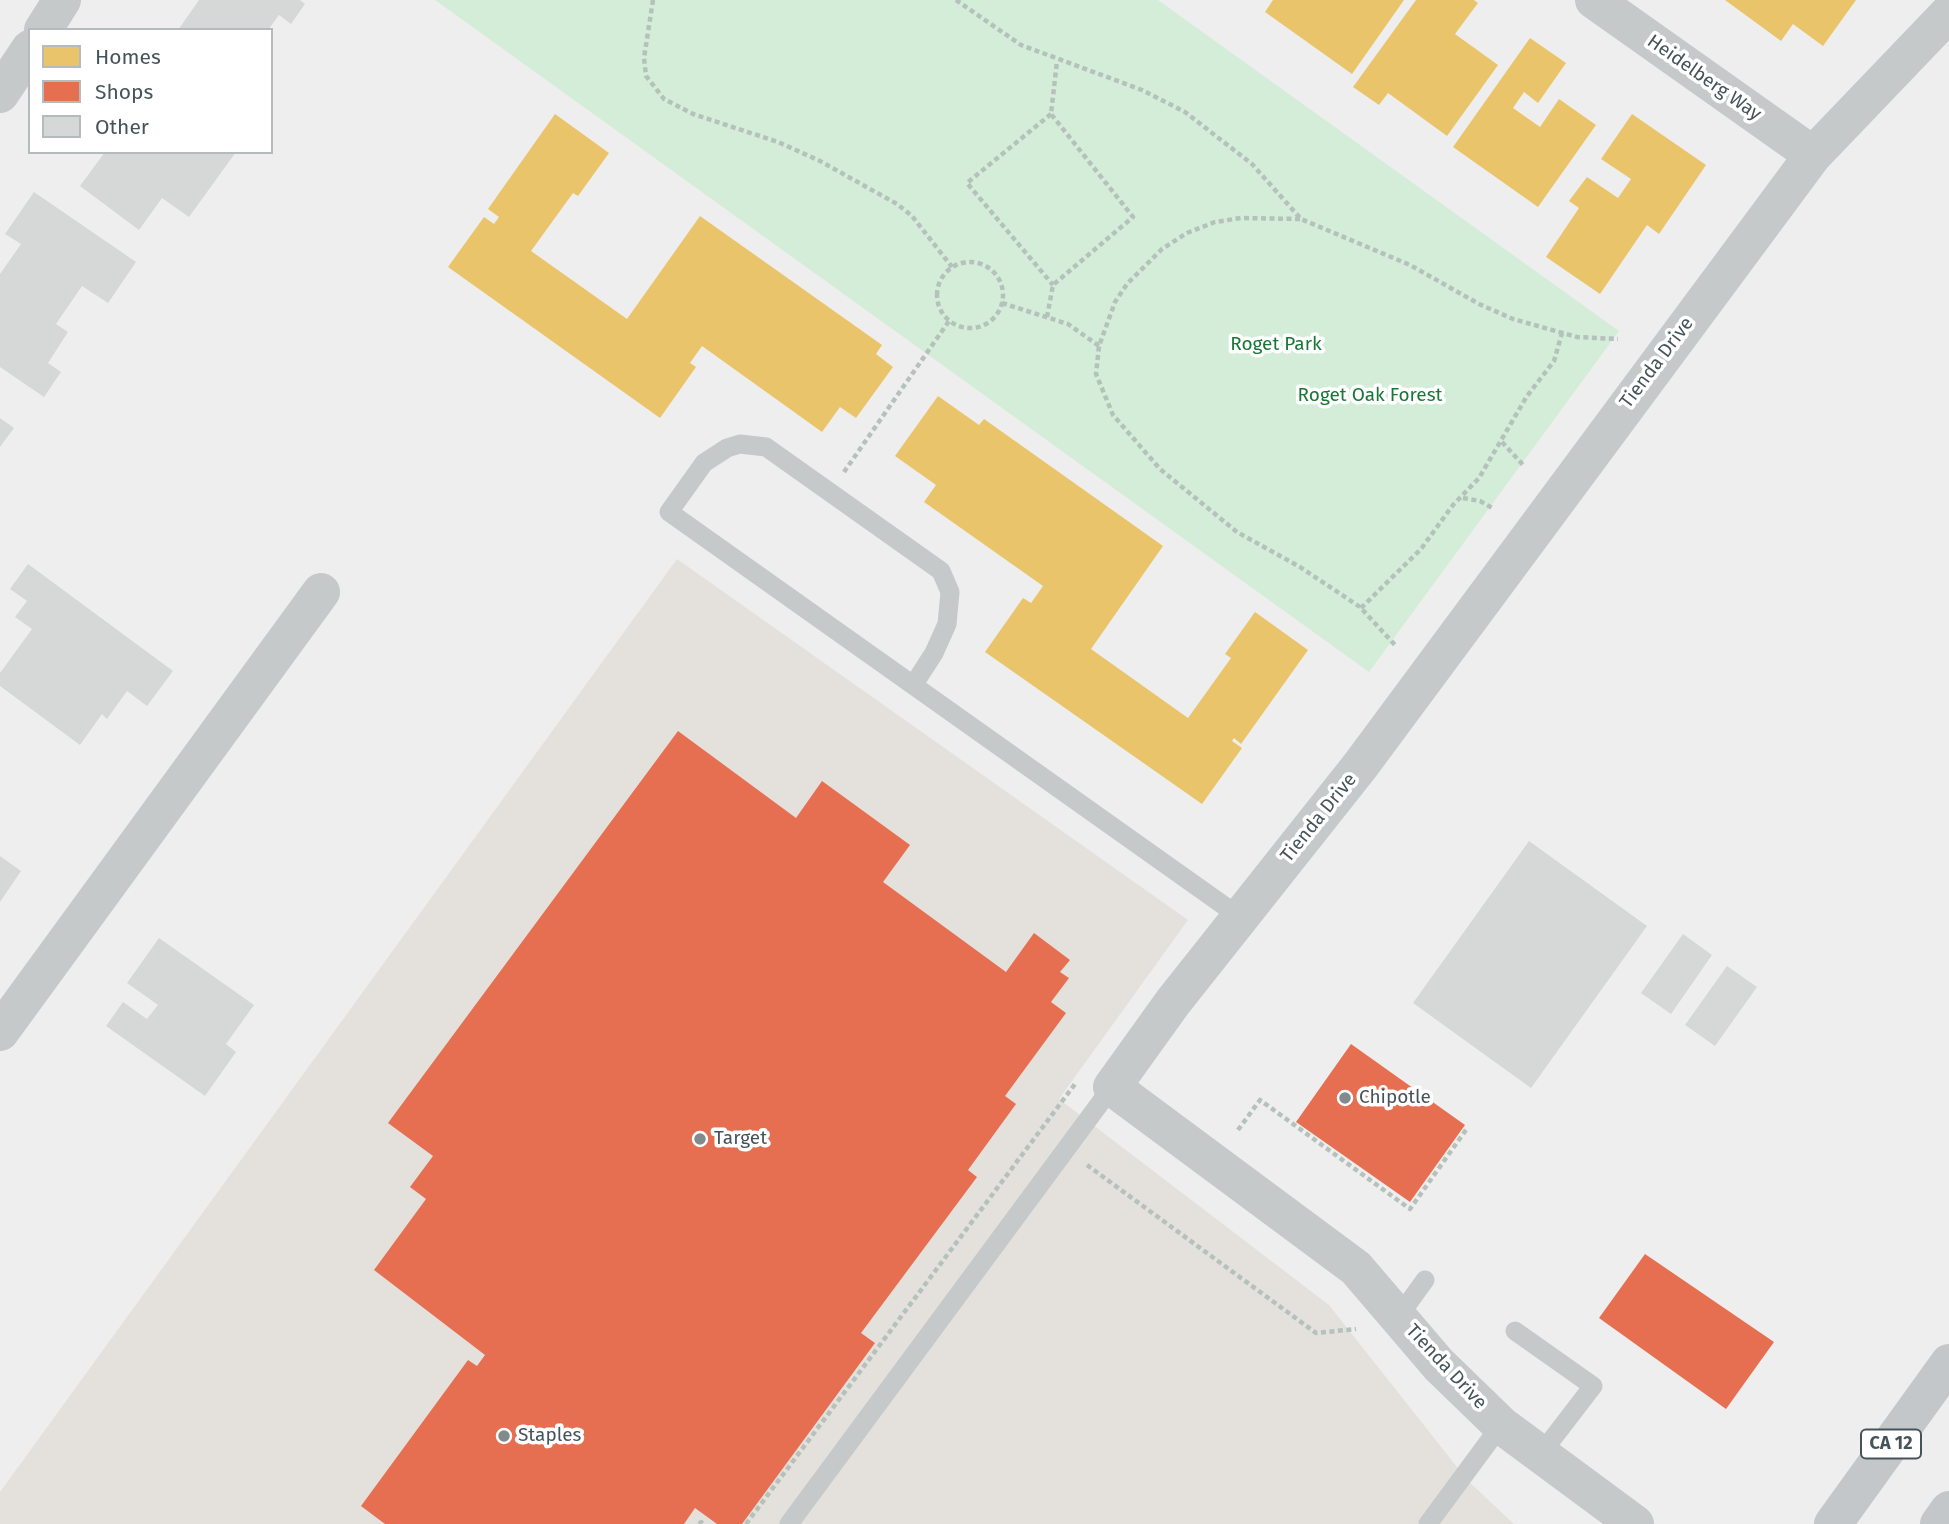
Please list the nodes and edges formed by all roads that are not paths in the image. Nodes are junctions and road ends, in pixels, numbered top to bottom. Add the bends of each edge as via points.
1 (62, 0) edge
2 (1594, 0) edge
3 (1949, 13) edge
4 (44, 28) edge
5 (28, 53) edge
6 (0, 94) edge
7 (1813, 155) junction
8 (321, 592) dead end
9 (914, 684) junction
10 (1240, 917) junction
11 (0, 1032) edge
12 (1094, 1085) junction
13 (1425, 1280) dead end
14 (1399, 1316) junction
15 (1515, 1331) dead end
16 (1949, 1363) edge
17 (1501, 1425) junction
18 (1540, 1455) junction
19 (1949, 1510) edge
20 (789, 1524) edge
21 (1428, 1524) edge
22 (1635, 1524) edge
23 (1833, 1524) edge
24 (1939, 1524) edge

1 - 4 street
2 - 7 street, Heidelberg Way
3 - 7 street, Tienda Drive
5 - 6 street
7 - 10 street, Tienda Drive via 1360,766
8 - 11 street
9 - 9 lane via 669,512 704,463 740,444 766,447 932,564 947,581 950,608 937,646
9 - 10 lane
10 - 12 street, Tienda Drive via 1173,1002
12 - 14 street, Tienda Drive via 1336,1252
12 - 20 lane via 1085,1124
13 - 14 lane
14 - 17 street, Tienda Drive via 1439,1365
15 - 18 lane via 1593,1386
16 - 23 main road, CA 12
17 - 18 street, Tienda Drive
17 - 21 lane
18 - 22 street, Tienda Drive
19 - 24 main road

